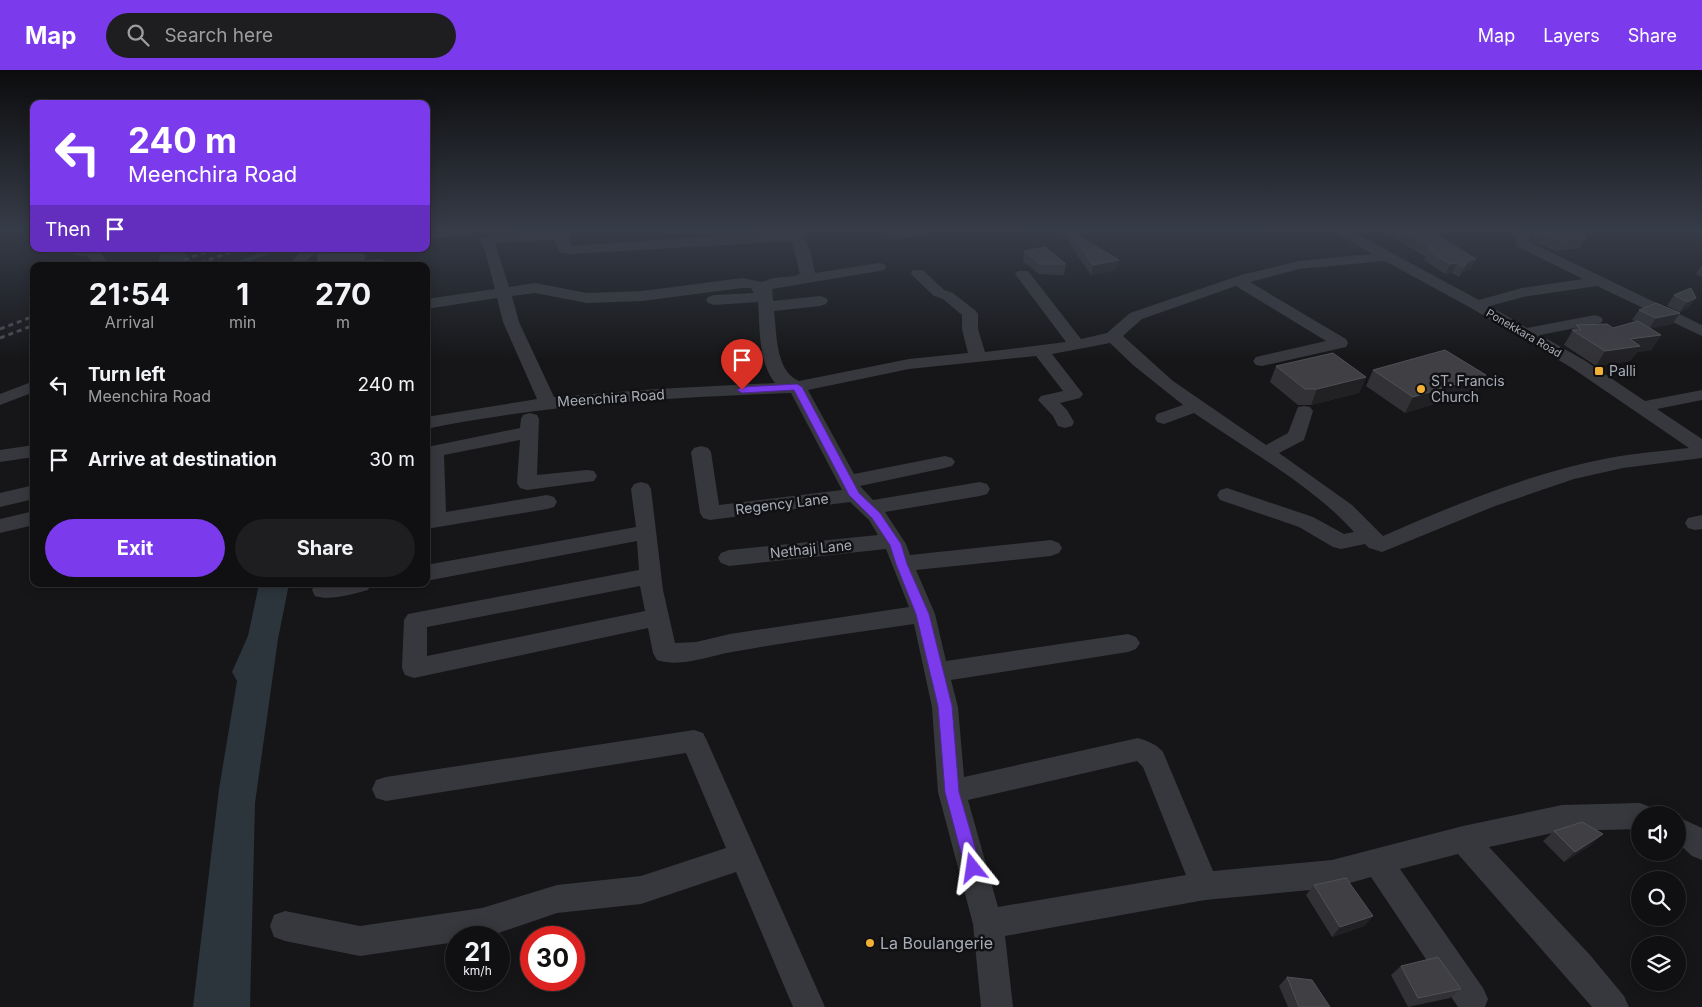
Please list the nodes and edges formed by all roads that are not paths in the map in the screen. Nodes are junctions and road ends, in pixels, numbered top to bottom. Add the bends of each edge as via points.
1 (498, 274) edge
2 (808, 274) edge
3 (837, 274) edge
4 (919, 274) edge
5 (1024, 274) dead end
6 (1266, 274) edge
7 (1418, 274) edge
8 (1584, 274) edge
9 (804, 279) junction
10 (1238, 281) junction
11 (1599, 281) junction
12 (504, 293) junction
13 (714, 300) dead end
14 (820, 301) dead end
15 (766, 302) junction
16 (430, 303) edge
17 (1477, 305) junction
18 (1595, 320) dead end
19 (1702, 332) edge
20 (1525, 333) junction
21 (1113, 336) junction
22 (1077, 345) junction
23 (1041, 351) junction
24 (978, 358) junction
25 (1262, 361) dead end
26 (30, 388) edge
27 (1702, 395) edge
28 (802, 396) junction
29 (0, 400) edge
30 (540, 405) junction
31 (1197, 406) junction
32 (1641, 407) junction
33 (1304, 411) dead end
34 (1164, 418) dead end
35 (1065, 422) dead end
36 (430, 423) edge
37 (529, 432) junction
38 (430, 436) edge
39 (1702, 450) edge
40 (30, 452) edge
41 (701, 452) dead end
42 (1265, 453) junction
43 (0, 456) edge
44 (945, 462) dead end
45 (432, 463) edge
46 (587, 476) dead end
47 (641, 489) dead end
48 (980, 489) dead end
49 (30, 493) edge
50 (857, 495) junction
51 (1228, 495) dead end
52 (0, 500) edge
53 (548, 502) dead end
54 (30, 519) edge
55 (431, 521) edge
56 (0, 526) edge
57 (647, 532) junction
58 (1369, 536) junction
59 (893, 541) junction
60 (1051, 548) dead end
61 (730, 558) dead end
62 (902, 564) junction
63 (430, 572) edge
64 (651, 576) junction
65 (342, 587) edge
66 (323, 590) dead end
67 (922, 614) junction
68 (658, 617) junction
69 (1128, 643) dead end
70 (937, 672) junction
71 (386, 789) dead end
72 (952, 792) junction
73 (1631, 816) edge
74 (1686, 833) edge
75 (1464, 839) junction
76 (1702, 847) edge
77 (743, 856) junction
78 (1378, 862) junction
79 (1206, 886) junction
80 (988, 924) junction
81 (285, 926) dead end
82 (1472, 999) dead end
83 (993, 1006) edge
84 (809, 1007) edge
85 (1613, 1007) edge

1 - 12 street
2 - 9 street
3 - 9 street
4 - 24 street via 938,293 948,296 970,314 970,329
5 - 22 street
6 - 10 street
7 - 17 street, Ponekkara Road
8 - 11 street
9 - 15 street via 766,285
10 - 21 street via 1136,316
10 - 25 street via 1340,343
11 - 17 street via 1522,293
11 - 19 street
12 - 15 street via 535,288 587,298 642,296 742,283 756,284
12 - 16 street
12 - 30 street via 510,322
13 - 15 street
14 - 15 street
15 - 28 street via 778,374
17 - 20 street, Ponekkara Road
18 - 20 street
20 - 32 street, Ponekkara Road
21 - 22 street, Meenchira Road
21 - 31 street via 1137,361
22 - 23 street, Meenchira Road
23 - 24 street, Meenchira Road
23 - 35 street via 1074,394 1047,400
24 - 28 street, Meenchira Road via 909,364
26 - 29 street
27 - 32 street
28 - 30 street, Meenchira Road via 659,394
28 - 50 street
30 - 36 street, Meenchira Road
30 - 37 street
31 - 34 street
31 - 42 street
32 - 39 street, Ponekkara Road
33 - 42 street via 1297,436
37 - 45 street
37 - 46 street via 527,483
38 - 45 street
39 - 58 street via 1598,467 1560,477 1455,514 1382,545
40 - 43 street
41 - 50 street, Regency Lane via 710,513
42 - 58 street via 1345,511
44 - 50 street
45 - 55 street
47 - 57 street
48 - 50 street
49 - 52 street
50 - 59 street via 876,515
51 - 58 street via 1306,522 1341,542
53 - 55 street
54 - 56 street
57 - 63 street
57 - 64 street
59 - 61 street, Nethaji Lane
59 - 62 street
60 - 62 street
62 - 67 street
64 - 68 street
64 - 68 street via 416,620 414,668
65 - 66 street
67 - 68 street via 696,651 665,653
67 - 70 street
69 - 70 street
70 - 72 street via 945,706
71 - 77 street via 694,741
72 - 79 street via 1138,749 1154,760
72 - 80 street
73 - 75 street via 1562,818
74 - 76 street
75 - 78 street
75 - 85 street
77 - 81 street via 641,890 557,899 482,923 360,941
77 - 84 street
78 - 79 street via 1332,874
78 - 82 street
79 - 80 street
80 - 83 street

